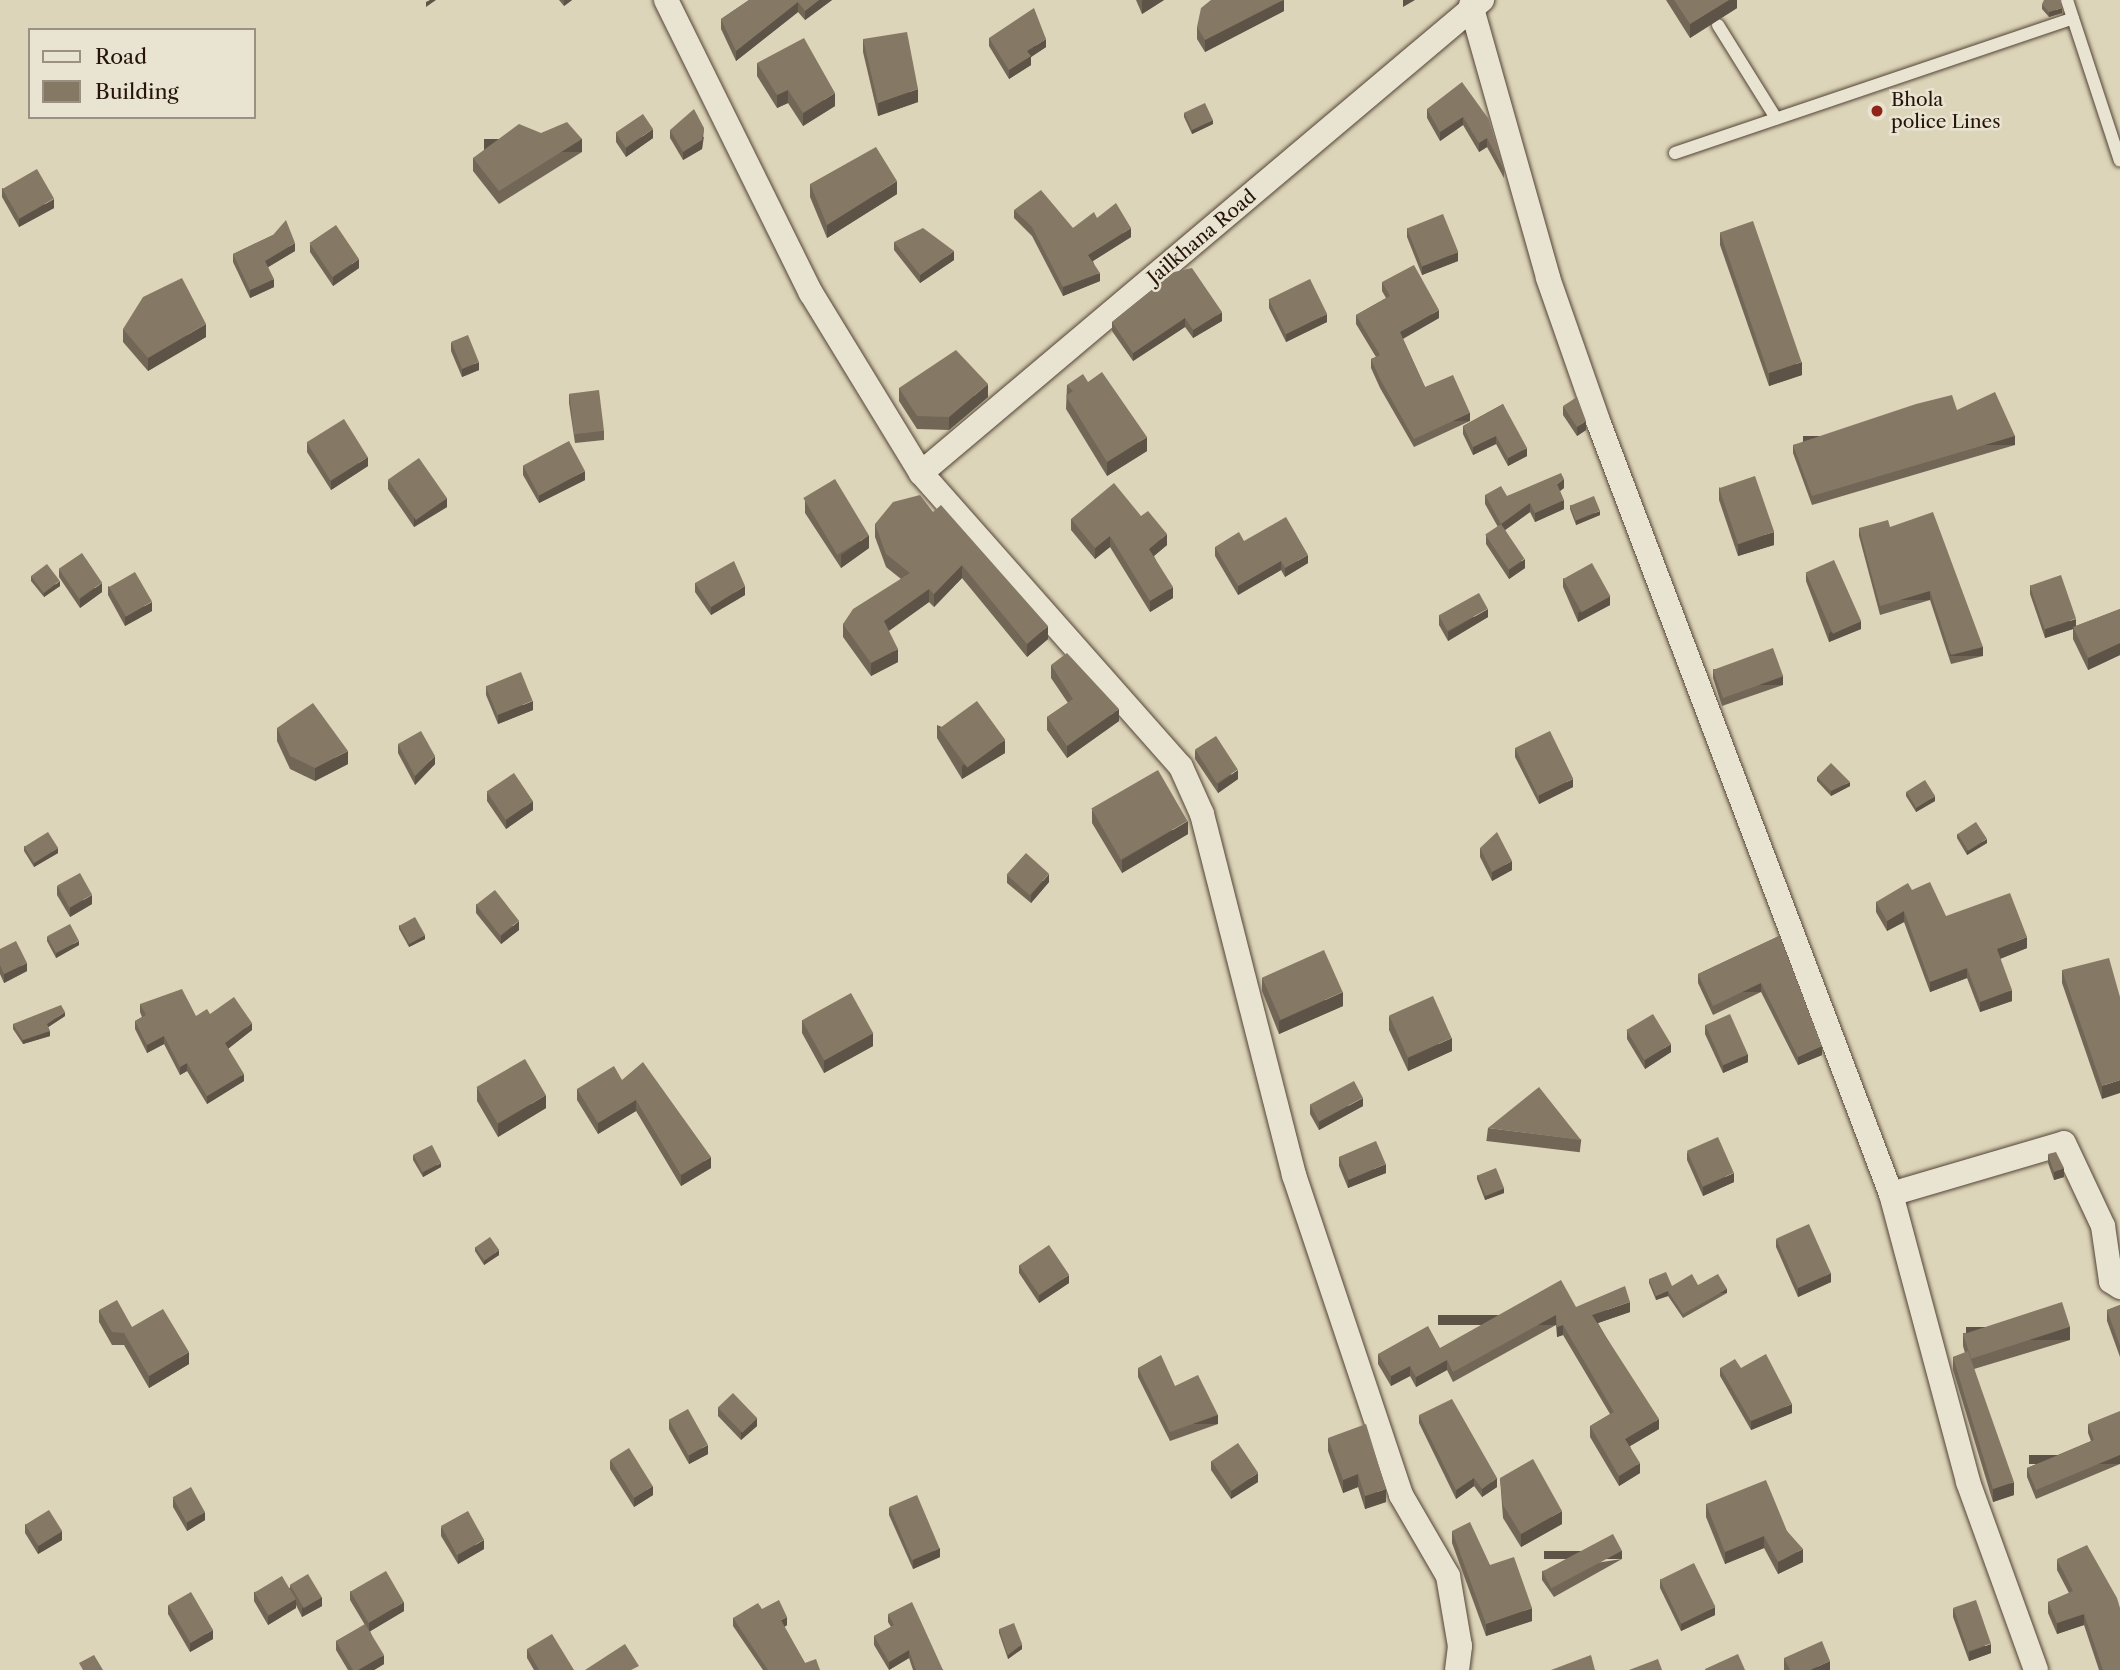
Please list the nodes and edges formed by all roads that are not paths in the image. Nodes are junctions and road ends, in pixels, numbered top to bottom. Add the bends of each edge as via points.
1 (666, 0) edge
2 (2067, 0) edge
3 (1476, 2) edge
4 (2073, 18) junction
5 (1718, 24) edge
6 (1776, 118) junction
7 (1675, 153) dead end
8 (2120, 162) edge
9 (921, 473) junction
10 (1891, 1194) junction
11 (2120, 1287) edge
12 (1457, 1670) edge
13 (2036, 1670) edge

1 - 9 street via 811,293
2 - 4 lane
3 - 9 street, Jailkhana Road
3 - 10 street via 1548,278 1584,382
4 - 6 lane
4 - 8 lane
5 - 6 lane
6 - 7 lane
9 - 12 street via 1149,728 1181,768 1202,814 1294,1175 1401,1495 1448,1576 1460,1646
10 - 11 street via 2064,1143 2103,1226 2111,1281
10 - 13 street via 1968,1482

